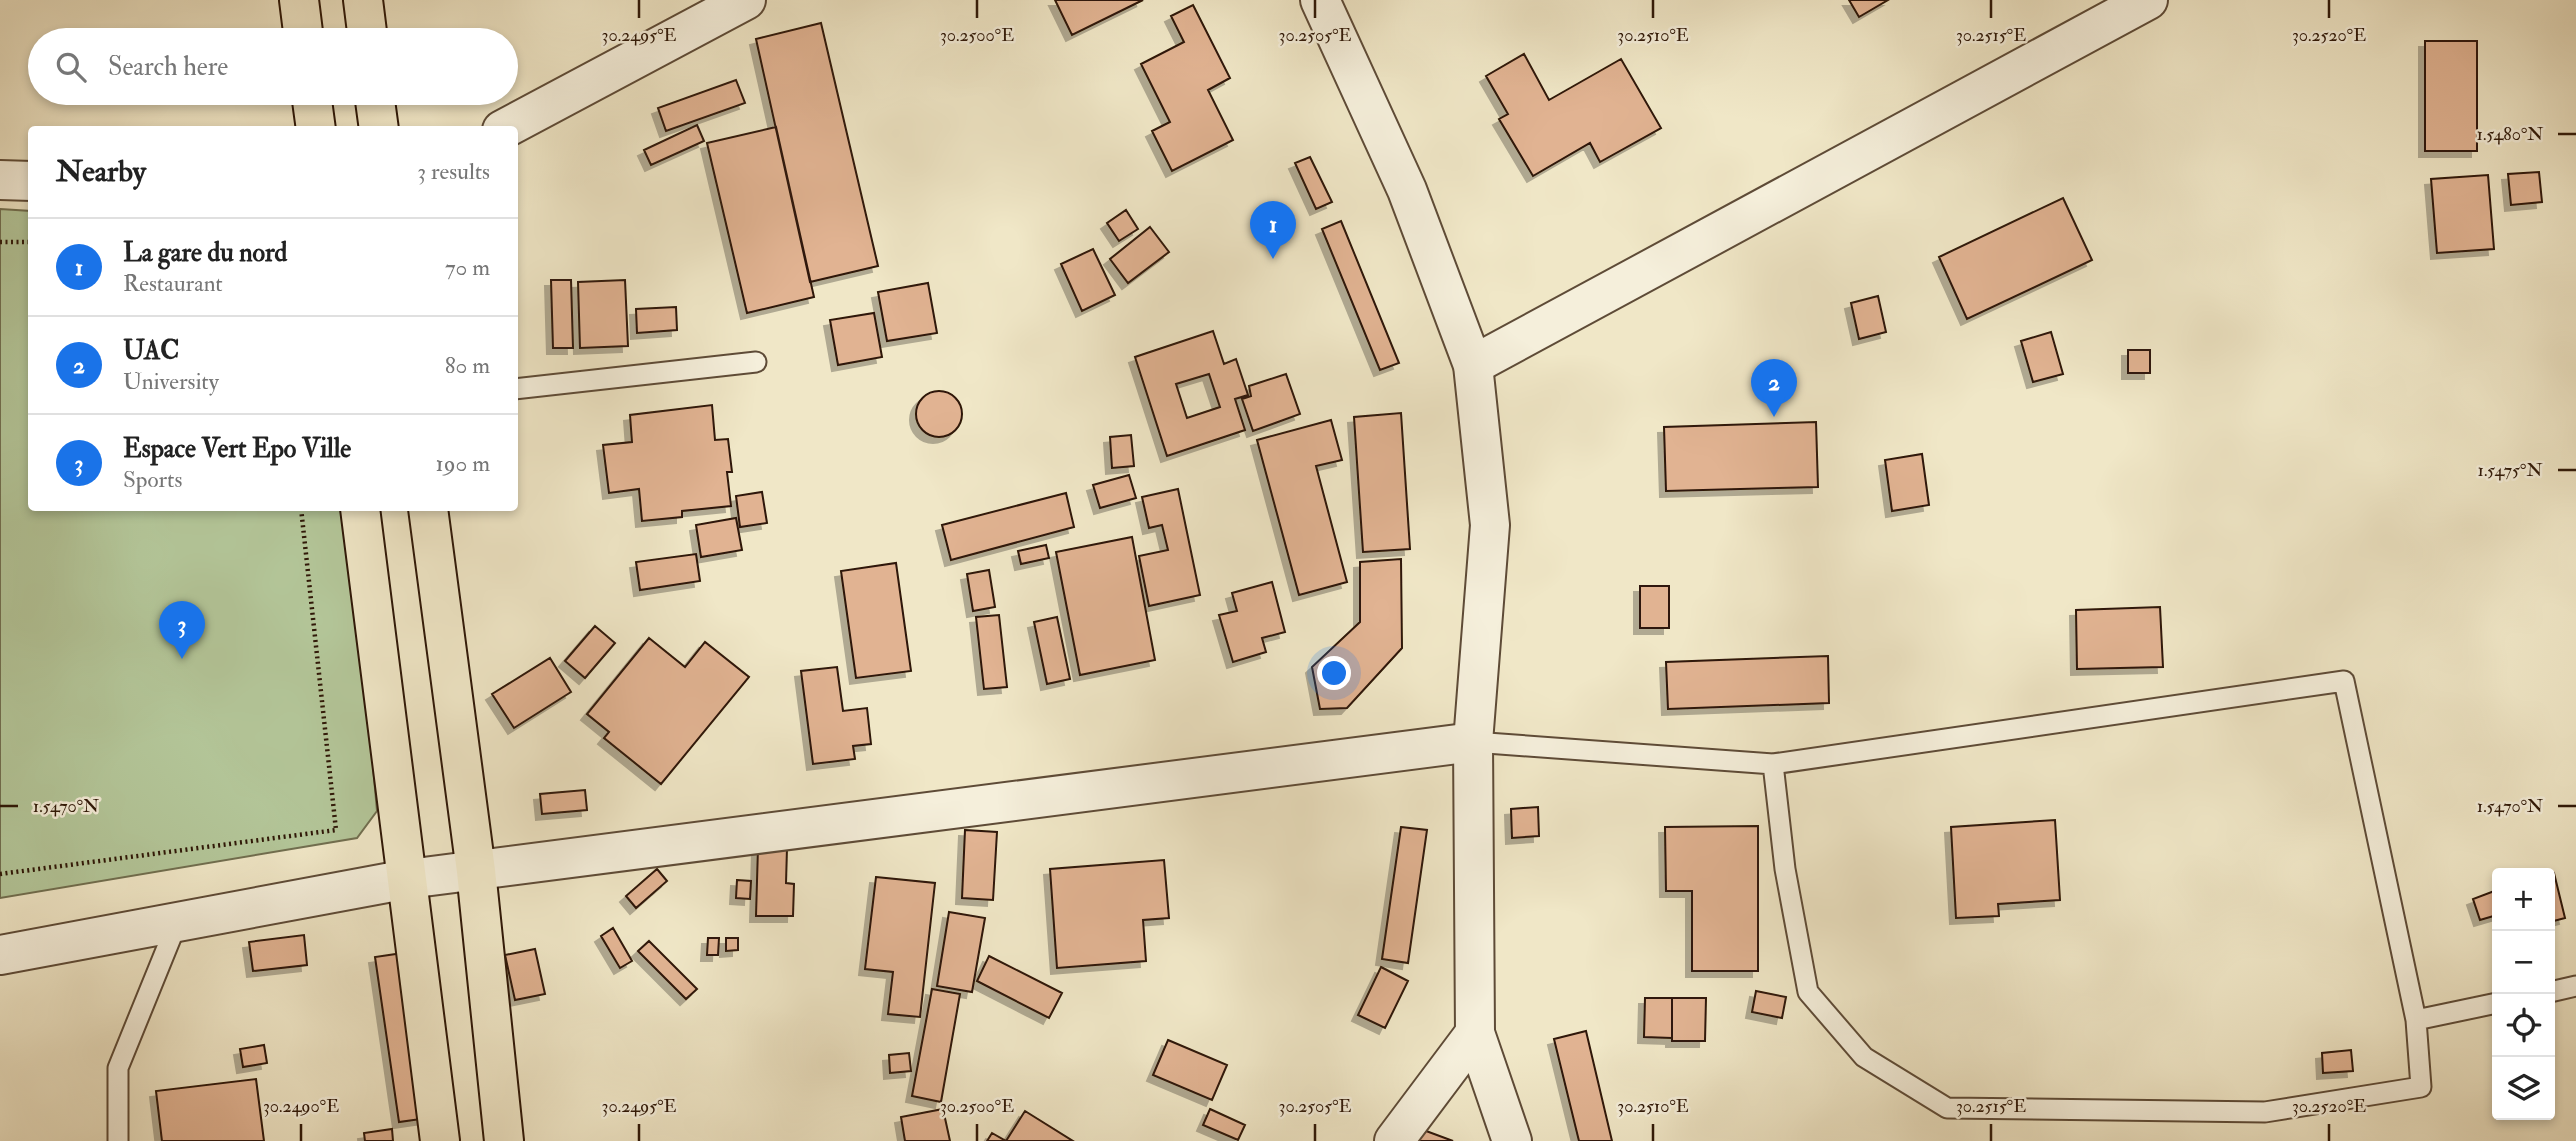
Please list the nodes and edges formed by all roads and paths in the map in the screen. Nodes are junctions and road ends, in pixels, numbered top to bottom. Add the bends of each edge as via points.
1 (299, 0) edge
2 (363, 0) edge
3 (746, 0) edge
4 (1320, 0) edge
5 (2148, 0) edge
6 (302, 28) edge
7 (366, 28) edge
8 (313, 105) edge
9 (376, 105) edge
10 (315, 126) edge
11 (378, 126) edge
12 (510, 126) edge
13 (0, 180) edge
14 (28, 181) edge
15 (0, 242) edge
16 (28, 242) edge
17 (756, 362) dead end
18 (1473, 365) junction
19 (518, 389) edge
20 (301, 511) edge
21 (360, 511) edge
22 (428, 511) edge
23 (1473, 742) junction
24 (1773, 764) junction
25 (476, 871) junction
26 (0, 874) edge
27 (408, 879) junction
28 (177, 923) junction
29 (0, 955) edge
30 (2576, 986) edge
31 (2555, 991) edge
32 (2492, 1004) edge
33 (2416, 1020) junction
34 (1475, 1032) junction
35 (118, 1141) edge
36 (440, 1141) edge
37 (504, 1141) edge
38 (1394, 1141) edge
39 (1512, 1141) edge

1 - 6 main road
2 - 7 main road
3 - 12 street
4 - 18 street via 1407,190
5 - 18 street
8 - 10 main road
9 - 11 main road
13 - 14 street
15 - 16 path
17 - 19 lane
18 - 23 street via 1490,526
20 - 26 path via 336,830
21 - 27 main road
22 - 25 main road
23 - 24 lane
23 - 25 street
23 - 34 street
24 - 33 lane via 2344,681
24 - 33 lane via 1785,869 1808,992 1864,1057 1947,1108 2264,1112 2421,1087
25 - 27 street
25 - 37 main road
27 - 28 street
27 - 36 main road
28 - 29 street
28 - 35 lane via 118,1068
30 - 31 lane
32 - 33 lane
34 - 38 street
34 - 39 street

